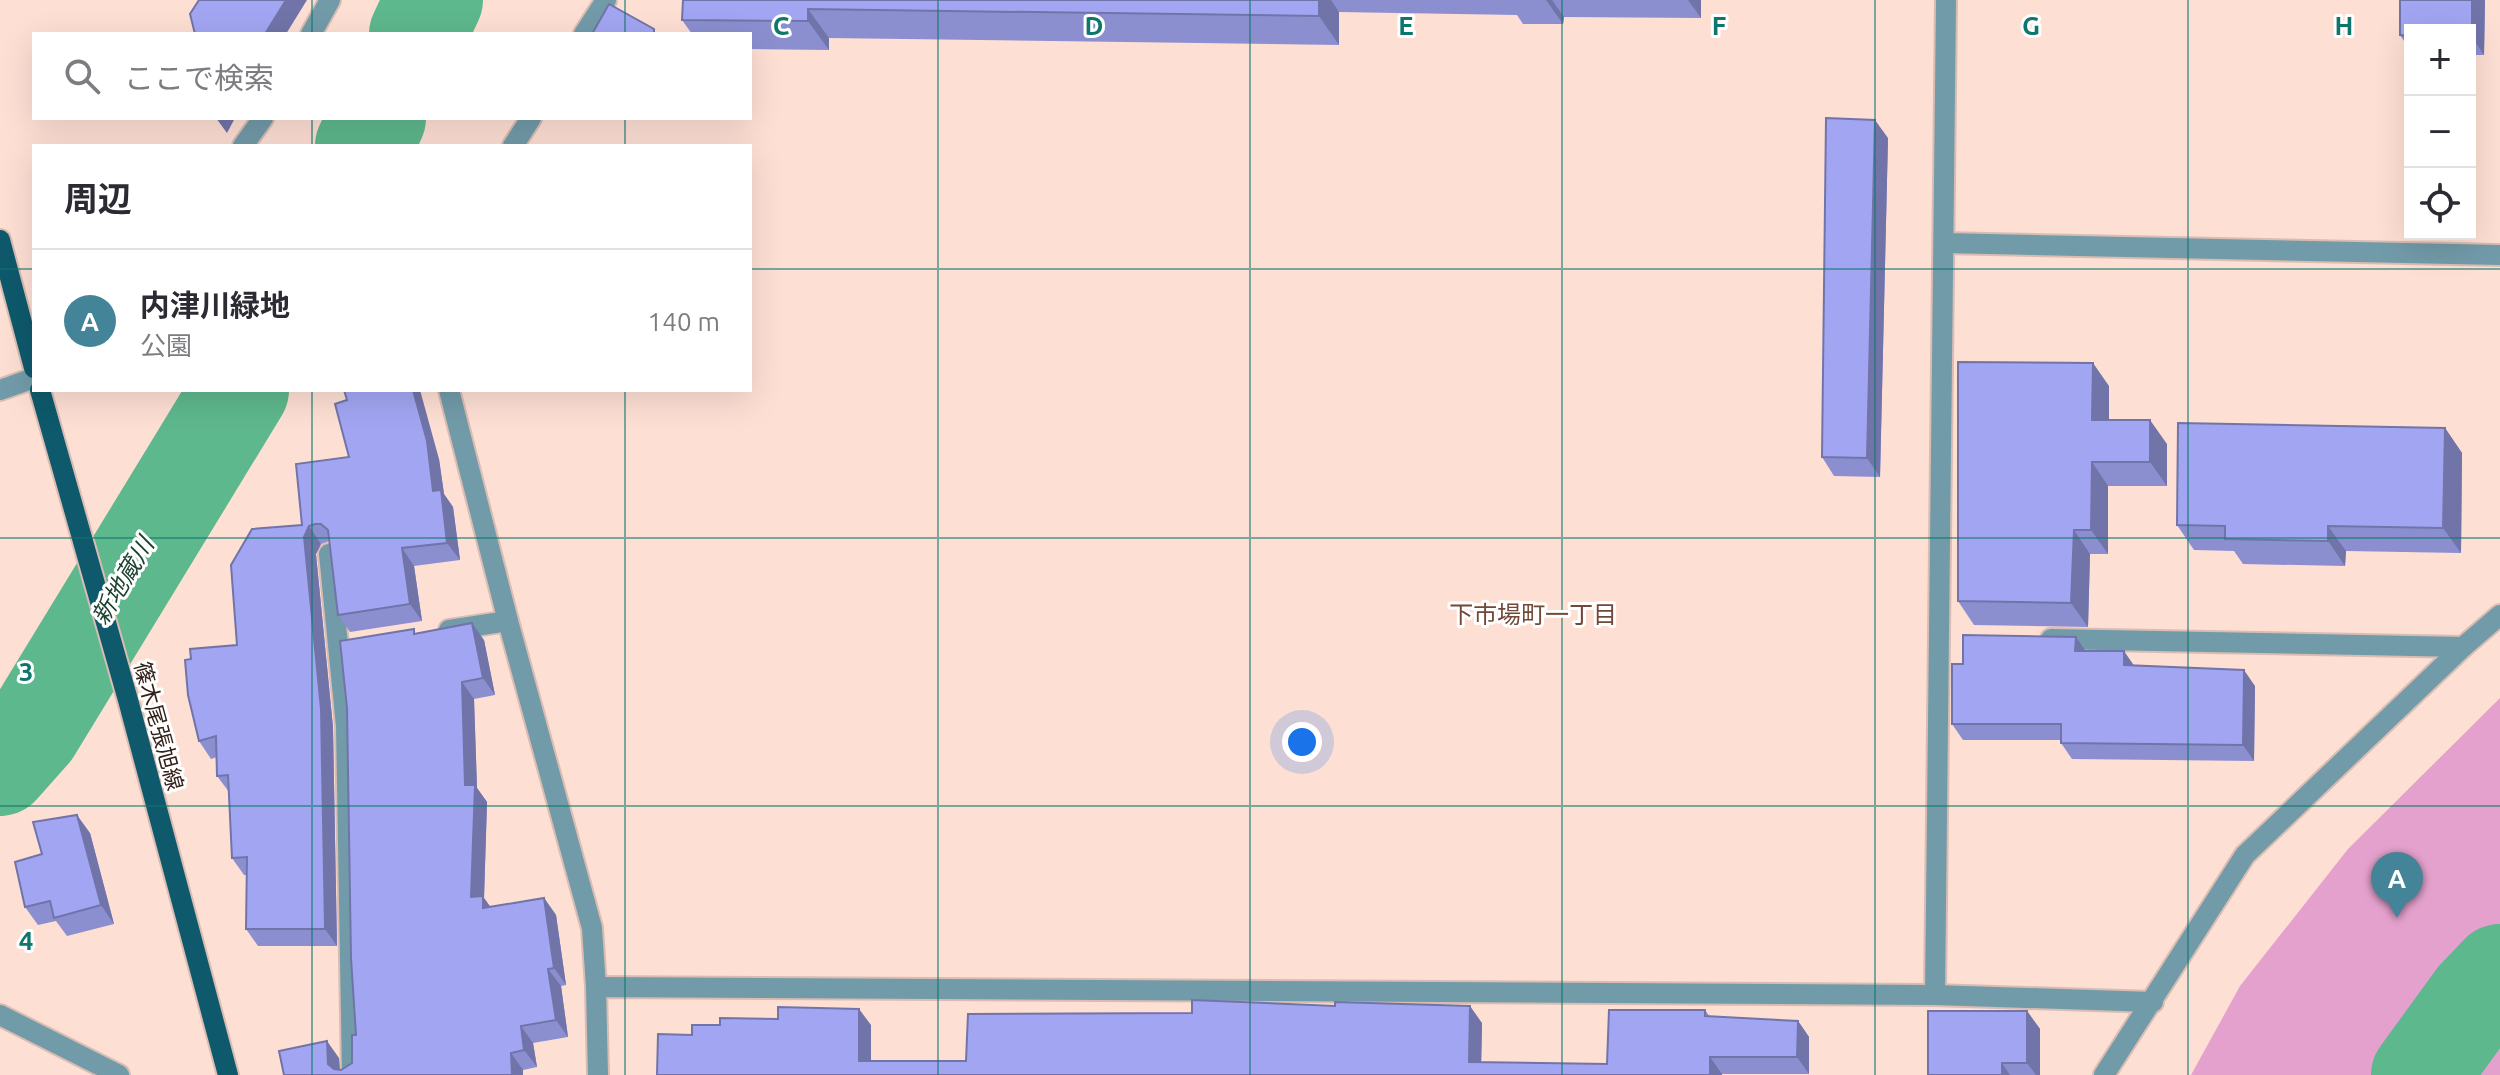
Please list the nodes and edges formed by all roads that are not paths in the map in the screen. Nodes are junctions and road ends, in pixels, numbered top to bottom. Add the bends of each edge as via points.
1 (330, 0) edge
2 (606, 0) edge
3 (1946, 0) edge
4 (312, 32) edge
5 (585, 32) edge
6 (262, 120) edge
7 (530, 120) edge
8 (244, 144) edge
9 (514, 144) edge
10 (0, 240) edge
11 (1944, 243) junction
12 (2500, 255) edge
13 (32, 360) edge
14 (32, 379) edge
15 (0, 390) edge
16 (40, 392) edge
17 (450, 392) edge
18 (329, 554) edge
19 (2500, 615) edge
20 (508, 621) junction
21 (431, 633) edge
22 (2034, 639) edge
23 (2463, 647) junction
24 (596, 987) junction
25 (1935, 995) junction
26 (2153, 1002) junction
27 (0, 1015) edge
28 (119, 1075) edge
29 (228, 1075) edge
30 (352, 1075) edge
31 (598, 1075) edge
32 (2104, 1075) edge

1 - 4 street
2 - 5 street
3 - 11 street
6 - 8 street
7 - 9 street
10 - 13 main road
11 - 12 street
11 - 25 street via 1947,637
14 - 15 street
16 - 29 main road, 篠木尾張旭線
17 - 20 street
18 - 30 street via 346,646
19 - 23 street
20 - 21 street
20 - 24 street via 592,928
22 - 23 street
23 - 26 street via 2245,855
24 - 25 street
24 - 31 street
25 - 26 street
26 - 32 street
27 - 28 street

